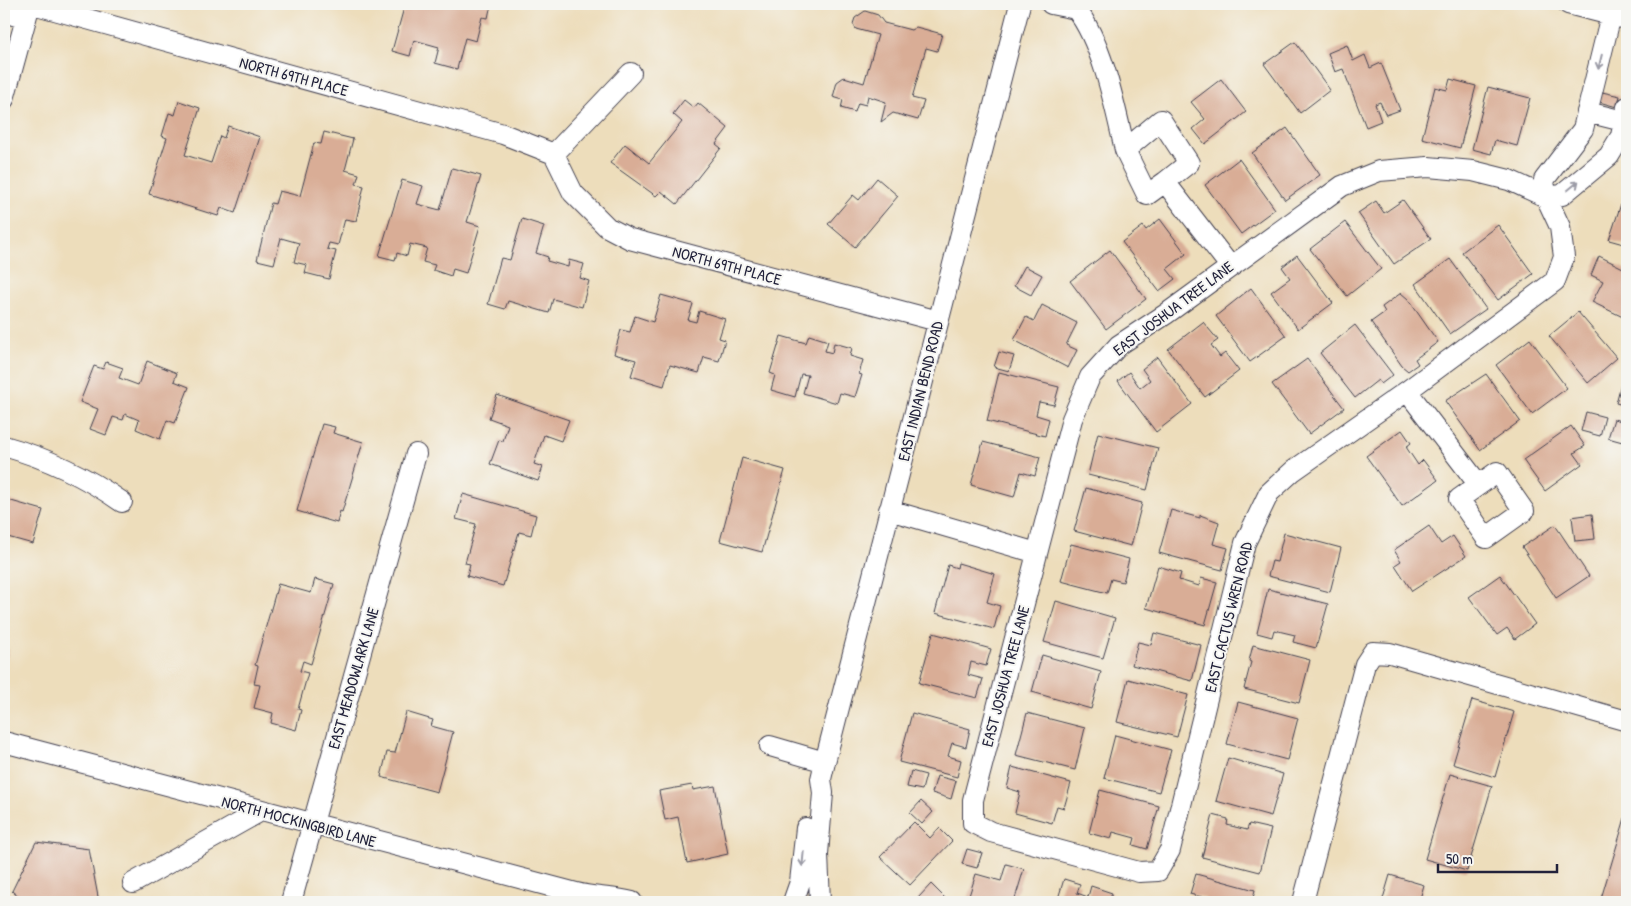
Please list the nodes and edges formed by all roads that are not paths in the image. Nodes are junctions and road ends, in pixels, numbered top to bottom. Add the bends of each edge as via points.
1 (1020, 4) edge
2 (1051, 4) edge
3 (1568, 4) edge
4 (29, 9) edge
5 (4, 12) edge
6 (1619, 17) edge
7 (631, 73) dead end
8 (4, 99) edge
9 (1587, 112) junction
10 (1625, 114) edge
11 (1125, 150) junction
12 (554, 154) junction
13 (1165, 182) junction
14 (1546, 197) junction
15 (1230, 266) junction
16 (938, 321) junction
17 (1407, 391) junction
18 (4, 446) edge
19 (416, 454) dead end
20 (1479, 485) dead end
21 (122, 502) dead end
22 (889, 510) junction
23 (1037, 553) junction
24 (1627, 720) edge
25 (4, 742) edge
26 (770, 746) dead end
27 (823, 770) junction
28 (261, 811) junction
29 (973, 822) joint
30 (311, 825) junction
31 (134, 883) dead end
32 (575, 898) edge
33 (598, 900) edge
34 (291, 902) edge
35 (632, 902) edge
36 (793, 902) edge
37 (820, 902) edge
38 (1303, 902) edge

1 - 16 street, EAST INDIAN BEND ROAD
2 - 11 street via 1076,9 1086,22 1111,90
3 - 6 street
4 - 5 street, NORTH 69TH PLACE
4 - 8 street
4 - 12 street, NORTH 69TH PLACE via 503,134
6 -> 9 street
7 - 12 street
9 - 10 street
9 - 14 street via 1583,129 1544,180
14 -> 10 street via 1562,195 1609,156 1621,136
11 - 13 street via 1147,195
11 - 13 street via 1161,120 1189,163
12 - 16 street, NORTH 69TH PLACE via 573,193 607,228 630,239
13 - 15 street
14 - 15 street, EAST JOSHUA TREE LANE via 1509,180 1473,171 1428,168 1380,172 1342,186
14 - 17 street, EAST CACTUS WREN ROAD via 1560,227 1564,257 1555,281
15 - 23 street, EAST JOSHUA TREE LANE via 1119,345 1090,377 1072,418
16 - 22 street, EAST INDIAN BEND ROAD
17 - 20 street
17 - 29 street, EAST CACTUS WREN ROAD via 1293,471 1269,493 1245,542 1170,850 1158,871 1139,872 991,832
18 - 21 street via 60,466 91,481
19 - 30 street, EAST MEADOWLARK LANE
22 - 23 street
22 - 27 street, EAST INDIAN BEND ROAD
23 - 29 street, EAST JOSHUA TREE LANE via 973,800
24 - 38 street via 1390,653 1373,652 1365,664
25 - 28 street, NORTH MOCKINGBIRD LANE
26 - 27 street
27 -> 36 street, EAST INDIAN BEND ROAD via 807,818 800,882
27 - 37 street, EAST INDIAN BEND ROAD via 818,854
28 - 30 street, NORTH MOCKINGBIRD LANE
28 - 31 street
30 - 32 street, NORTH MOCKINGBIRD LANE
30 - 34 street, EAST MEADOWLARK LANE
32 - 33 street, NORTH MOCKINGBIRD LANE
33 - 35 street, NORTH MOCKINGBIRD LANE via 608,896

